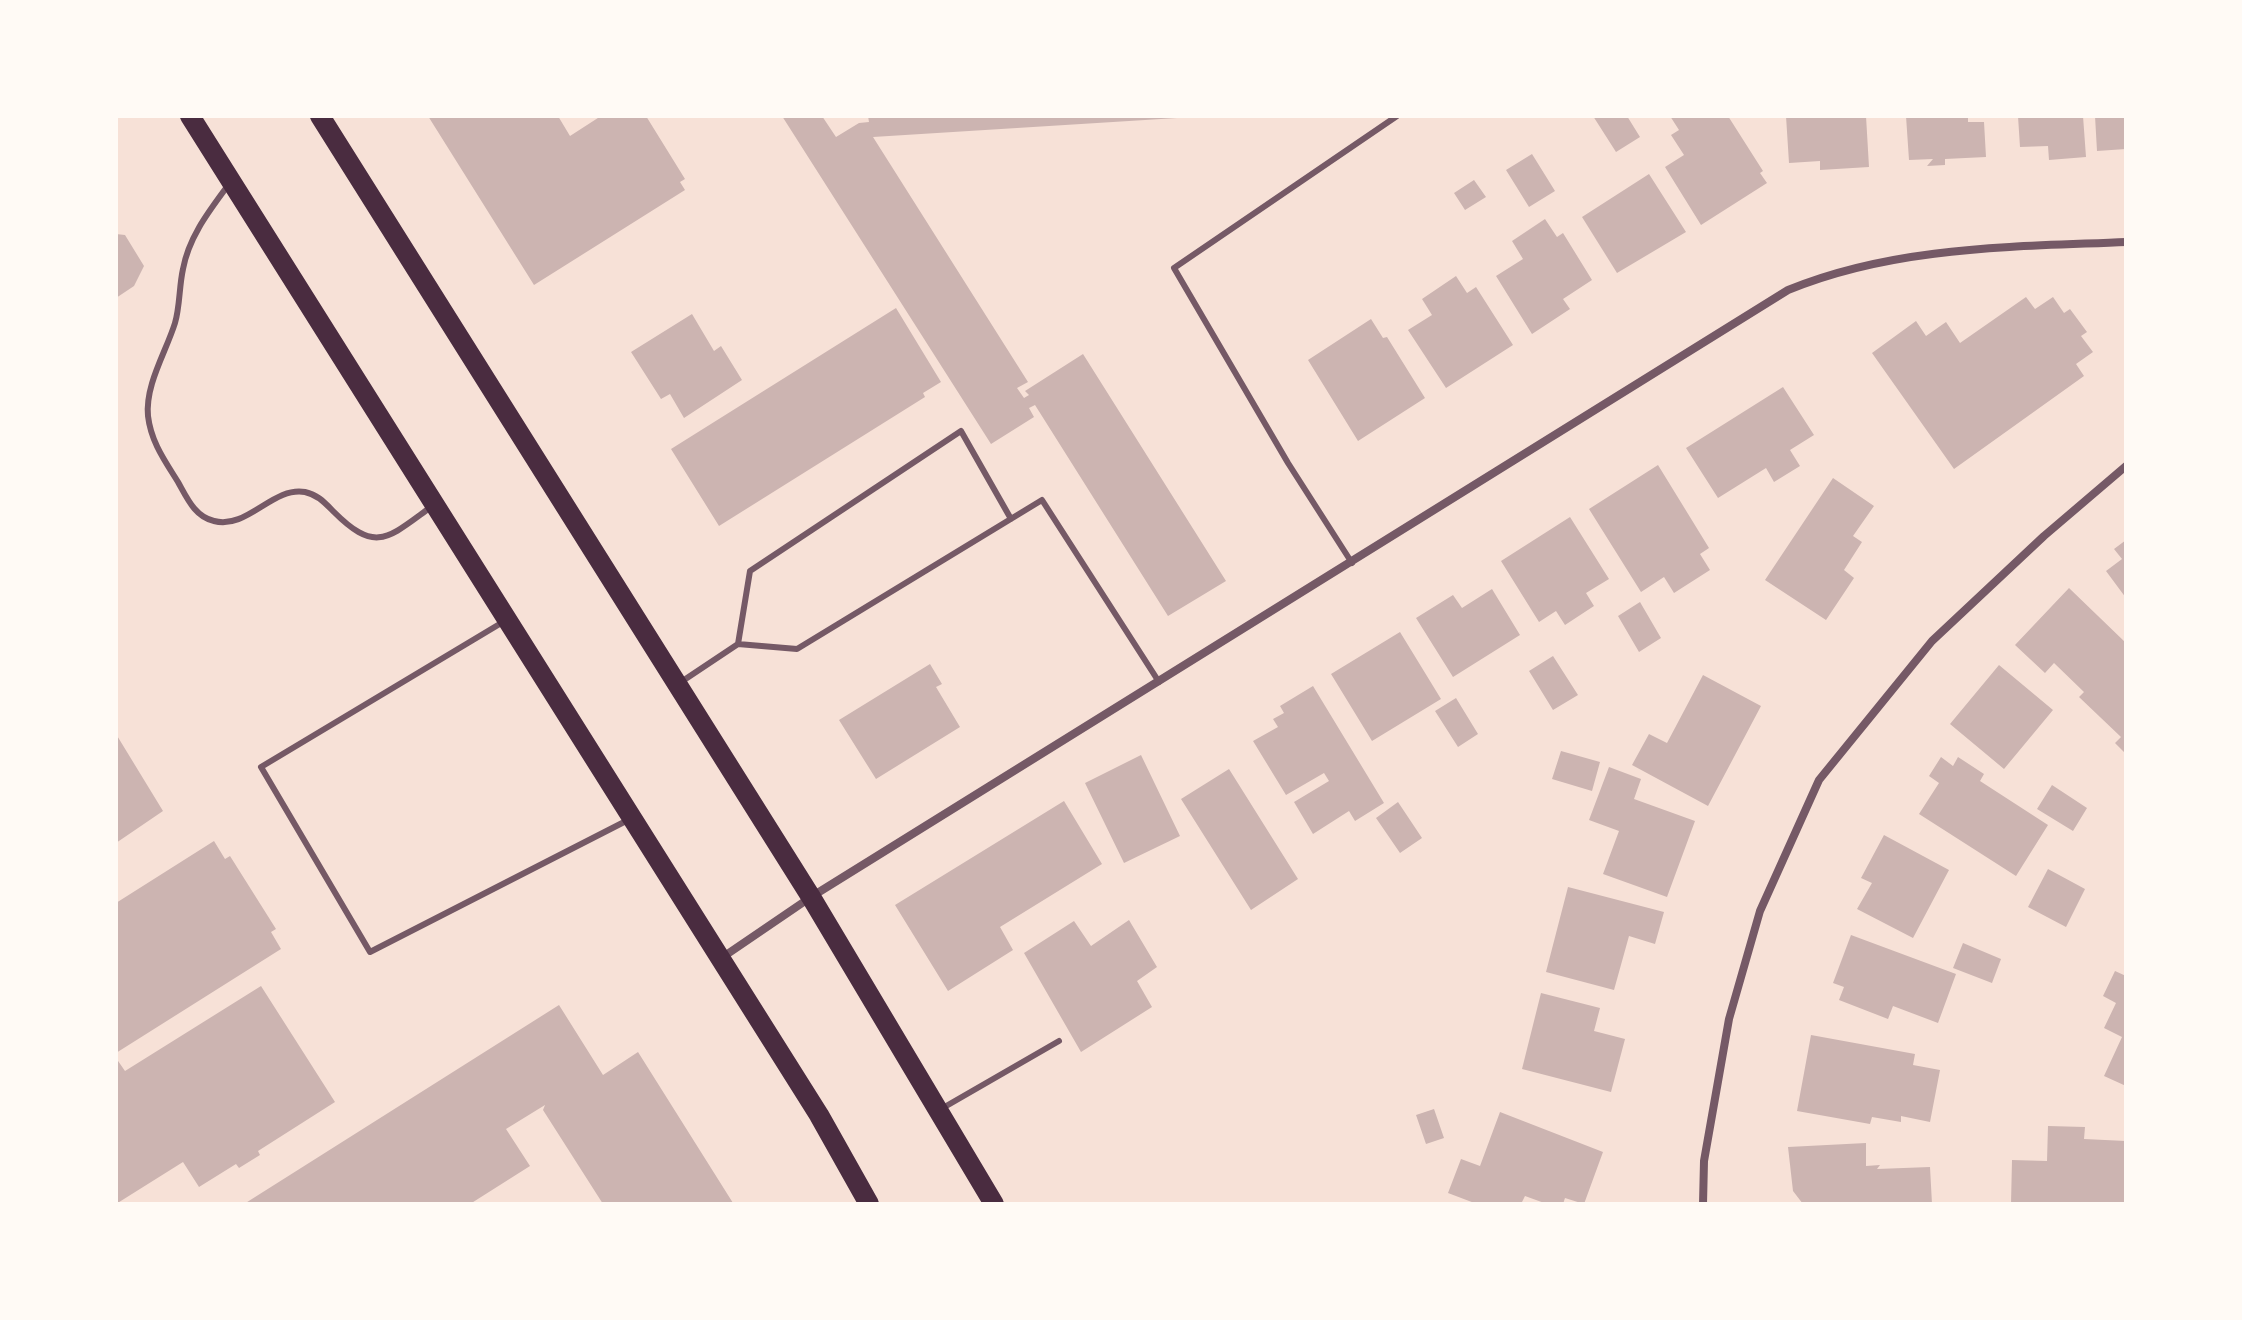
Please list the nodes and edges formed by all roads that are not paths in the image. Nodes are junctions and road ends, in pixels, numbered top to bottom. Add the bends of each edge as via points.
1 (190, 116) edge
2 (320, 116) edge
3 (1397, 116) edge
4 (231, 182) junction
5 (2126, 242) edge
6 (2126, 466) edge
7 (434, 504) junction
8 (1011, 519) junction
9 (1352, 563) junction
10 (506, 620) junction
11 (738, 644) junction
12 (1159, 682) junction
13 (678, 684) junction
14 (632, 818) junction
15 (811, 897) junction
16 (720, 959) junction
17 (1059, 1041) dead end
18 (938, 1110) junction
19 (863, 1202) edge
20 (994, 1204) edge
21 (1703, 1204) edge

1 - 4 main road
2 - 13 main road
3 - 9 lane via 1174,268
4 - 7 main road
4 - 7 lane via 202,219 183,265 176,321 148,414 153,441 195,511 214,522 239,520 300,491 317,495 357,535 374,539 398,531
5 - 9 street via 1946,250 1834,271 1788,290
6 - 21 street via 1932,641 1819,780 1760,911 1734,1003 1704,1161
7 - 10 main road
8 - 11 lane via 797,649
8 - 11 lane via 961,431 750,571
8 - 12 lane via 1042,500
9 - 12 street
10 - 14 main road
10 - 14 lane via 261,767 370,952
11 - 13 lane
12 - 15 street
13 - 15 main road
14 - 16 main road
15 - 16 street
15 - 18 main road
16 - 19 main road via 819,1115
17 - 18 lane
18 - 20 main road

